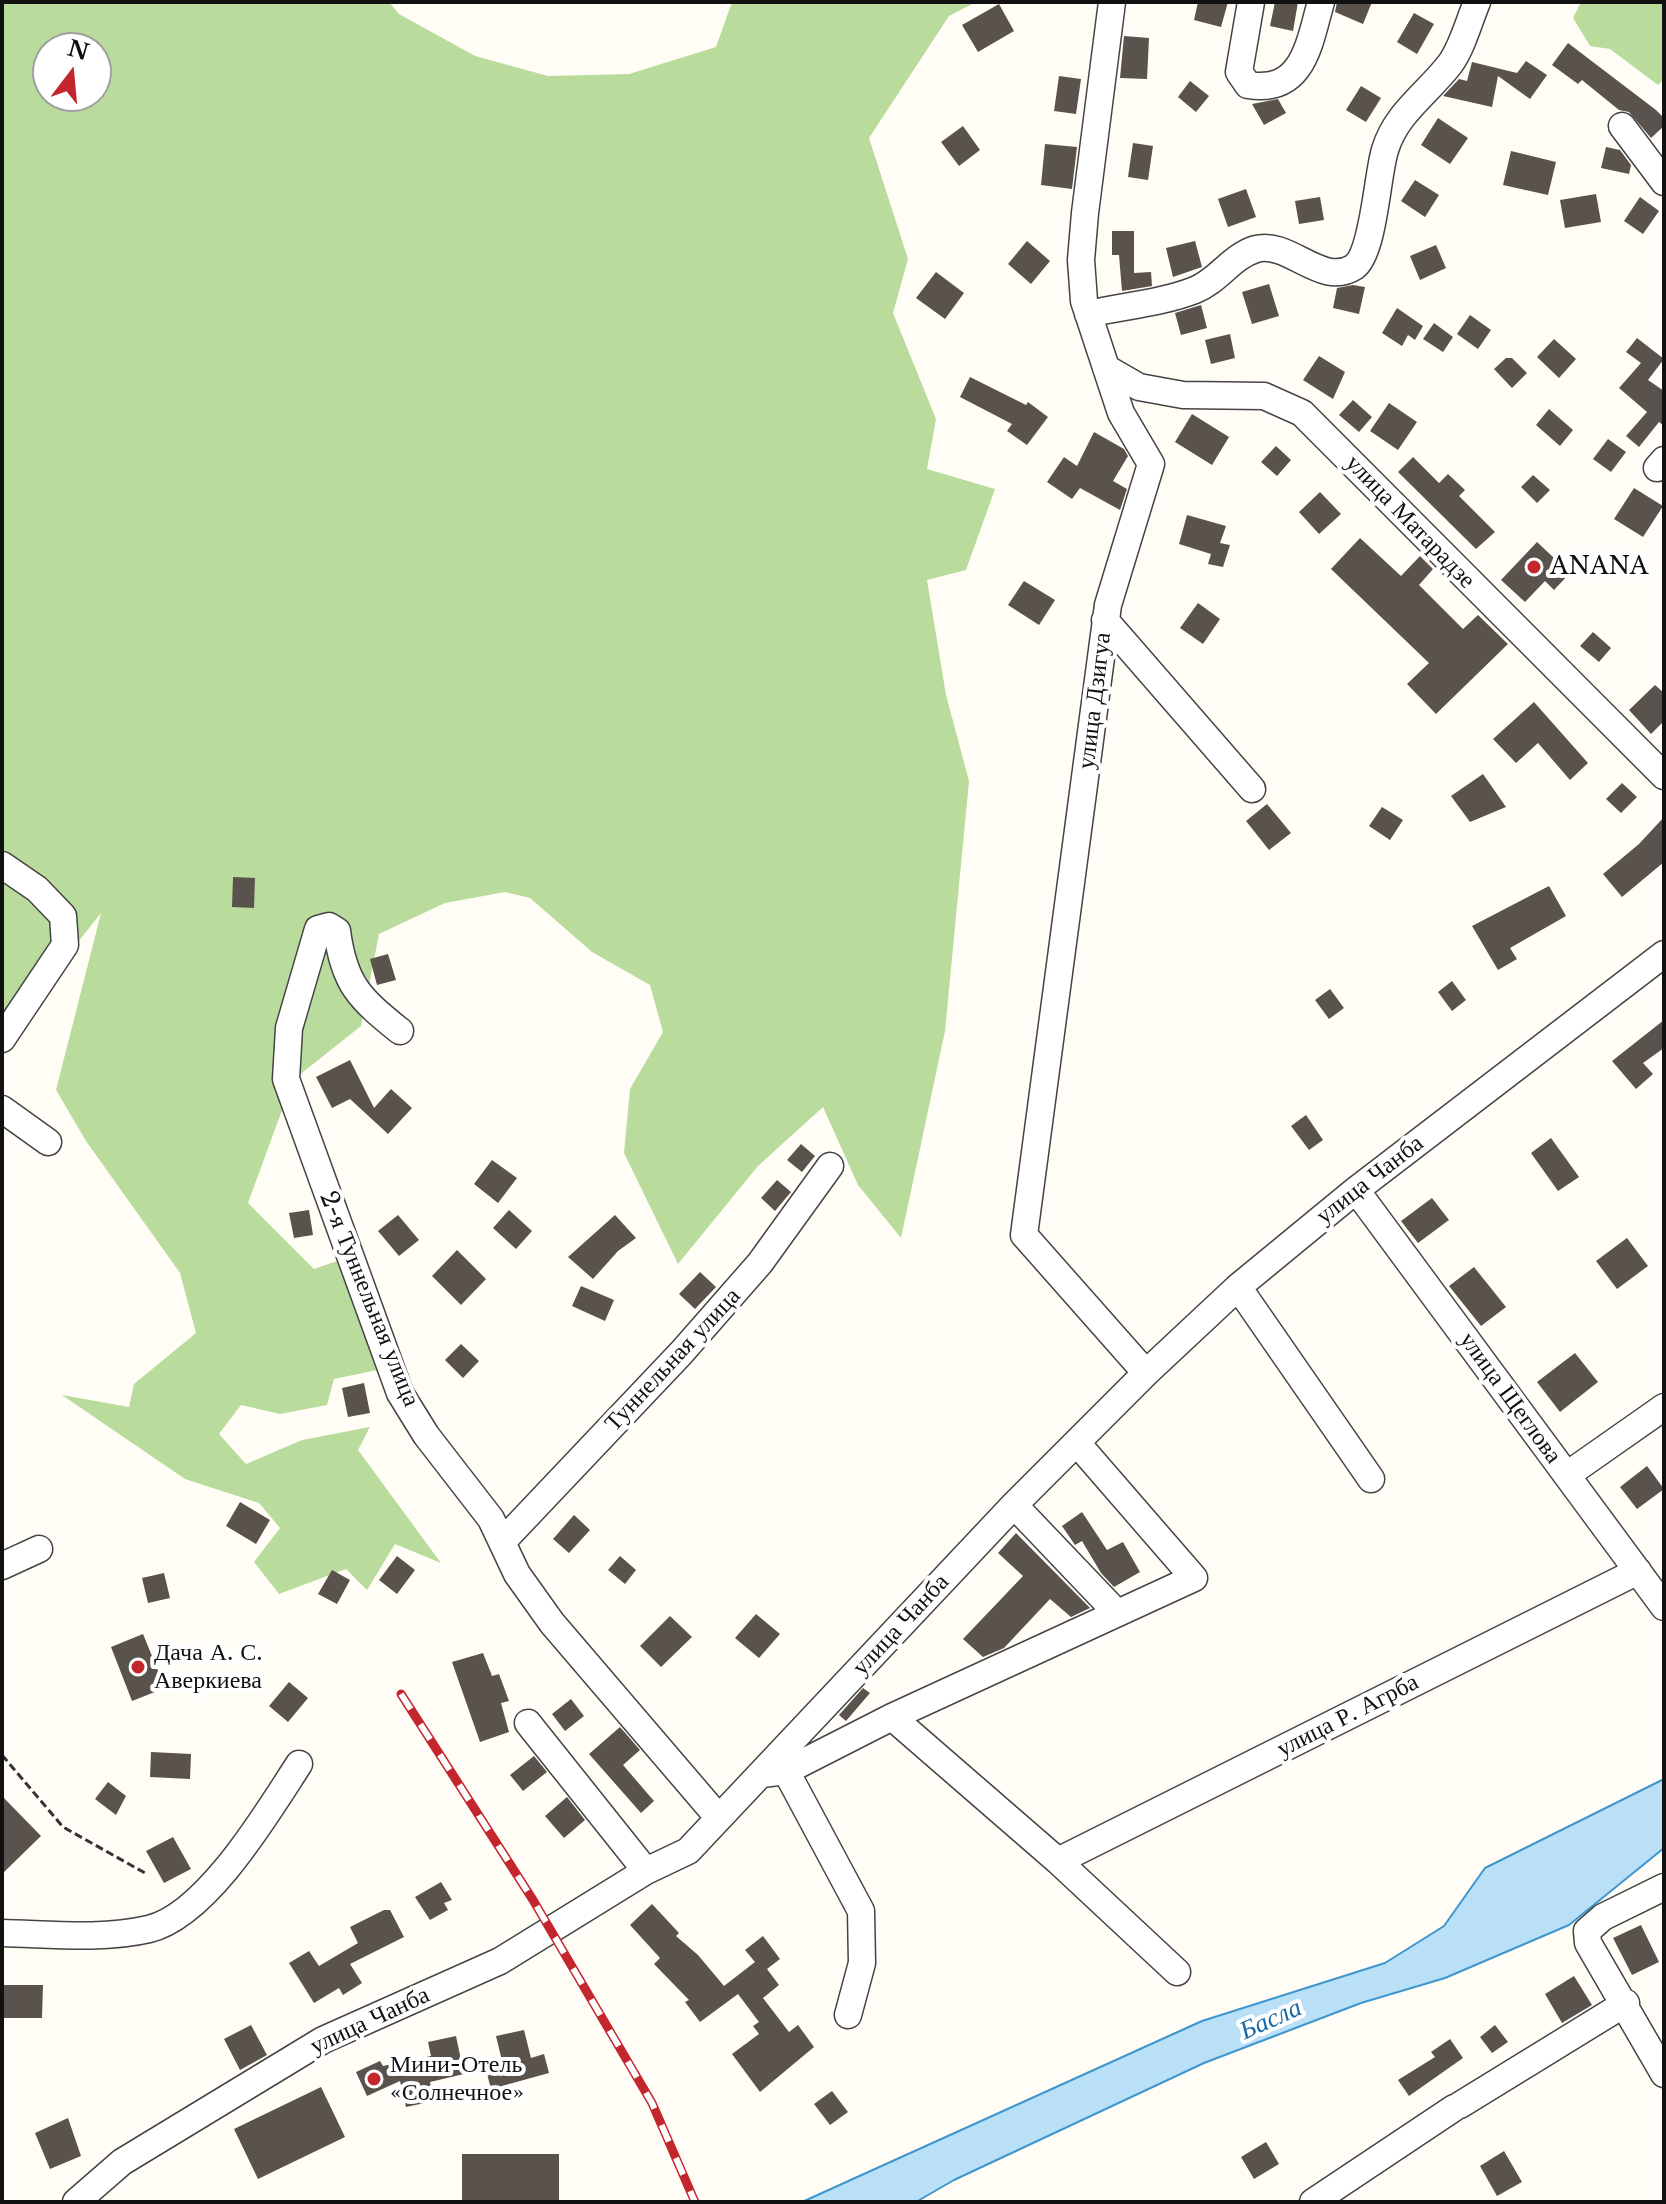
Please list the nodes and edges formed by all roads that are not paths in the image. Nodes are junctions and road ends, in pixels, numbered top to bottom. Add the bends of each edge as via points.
1 (1112, 2) edge
2 (1251, 2) edge
3 (1321, 2) edge
4 (1468, 6) edge
5 (1622, 126) dead end
6 (1664, 182) edge
7 (1088, 314) junction
8 (1106, 368) junction
9 (1105, 620) junction
10 (1664, 776) edge
11 (1252, 789) dead end
12 (2, 865) edge
13 (1664, 954) edge
14 (400, 1031) dead end
15 (2, 1039) edge
16 (2, 1109) edge
17 (48, 1142) dead end
18 (830, 1166) dead end
19 (1356, 1190) junction
20 (1238, 1287) junction
21 (1146, 1373) junction
22 (1664, 1407) edge
23 (1077, 1443) junction
24 (1567, 1475) junction
25 (1371, 1479) dead end
26 (1014, 1505) junction
27 (502, 1542) junction
28 (39, 1549) dead end
29 (2, 1566) edge
30 (1638, 1571) junction
31 (1664, 1607) edge
32 (1117, 1613) junction
33 (892, 1717) junction
34 (528, 1723) dead end
35 (299, 1764) dead end
36 (778, 1765) junction
37 (718, 1817) junction
38 (1058, 1861) junction
39 (646, 1871) junction
40 (1664, 1887) edge
41 (2, 1933) edge
42 (1177, 1972) dead end
43 (1626, 2003) junction
44 (848, 2015) dead end
45 (1663, 2070) edge
46 (76, 2202) edge
47 (1313, 2202) edge

1 - 7 street, улица Дзигуа via 1081,260
2 - 3 street via 1239,72 1248,85 1268,88 1303,63
4 - 7 street via 1452,62 1399,118 1389,137 1366,250 1357,265 1326,270 1274,248 1256,249 1197,290
5 - 6 street
7 - 8 street, улица Дзигуа
8 - 9 street, улица Дзигуа via 1121,413 1151,464
8 - 10 street, улица Матарадзе via 1139,387 1183,395 1264,396 1302,413
9 - 11 street
9 - 21 street, улица Дзигуа via 1024,1235
12 - 15 street via 37,889 63,916 65,945
13 - 19 street, улица Чанба
14 - 27 street, 2-я Туннельная улица via 361,1000 348,980 337,931 329,926 318,929 289,1028 286,1079 400,1393
16 - 17 street
18 - 27 street, Туннельная улица via 760,1263
19 - 20 street, улица Чанба
19 - 24 street, улица Щеглова
20 - 21 street, улица Чанба
20 - 25 street
21 - 23 street, улица Чанба
22 - 24 street
23 - 26 street, улица Чанба
23 - 32 street via 1194,1578
24 - 30 street, улица Щеглова
26 - 32 street
26 - 36 street, улица Чанба
27 - 37 street, 2-я Туннельная улица via 517,1574 552,1623
28 - 29 street
30 - 31 street, улица Щеглова
30 - 38 street, улица Р. Агрба
32 - 33 street
33 - 36 street
33 - 38 street
34 - 39 street
35 - 41 street via 251,1837 195,1902 152,1928 107,1935
36 - 37 street, улица Чанба
36 - 44 street via 861,1911 862,1963
37 - 39 street, улица Чанба via 688,1851
38 - 42 street
39 - 46 street, улица Чанба via 500,1961 323,2040 122,2162
40 - 43 street via 1603,1917 1587,1931 1588,1943
43 - 45 street
43 - 47 street

